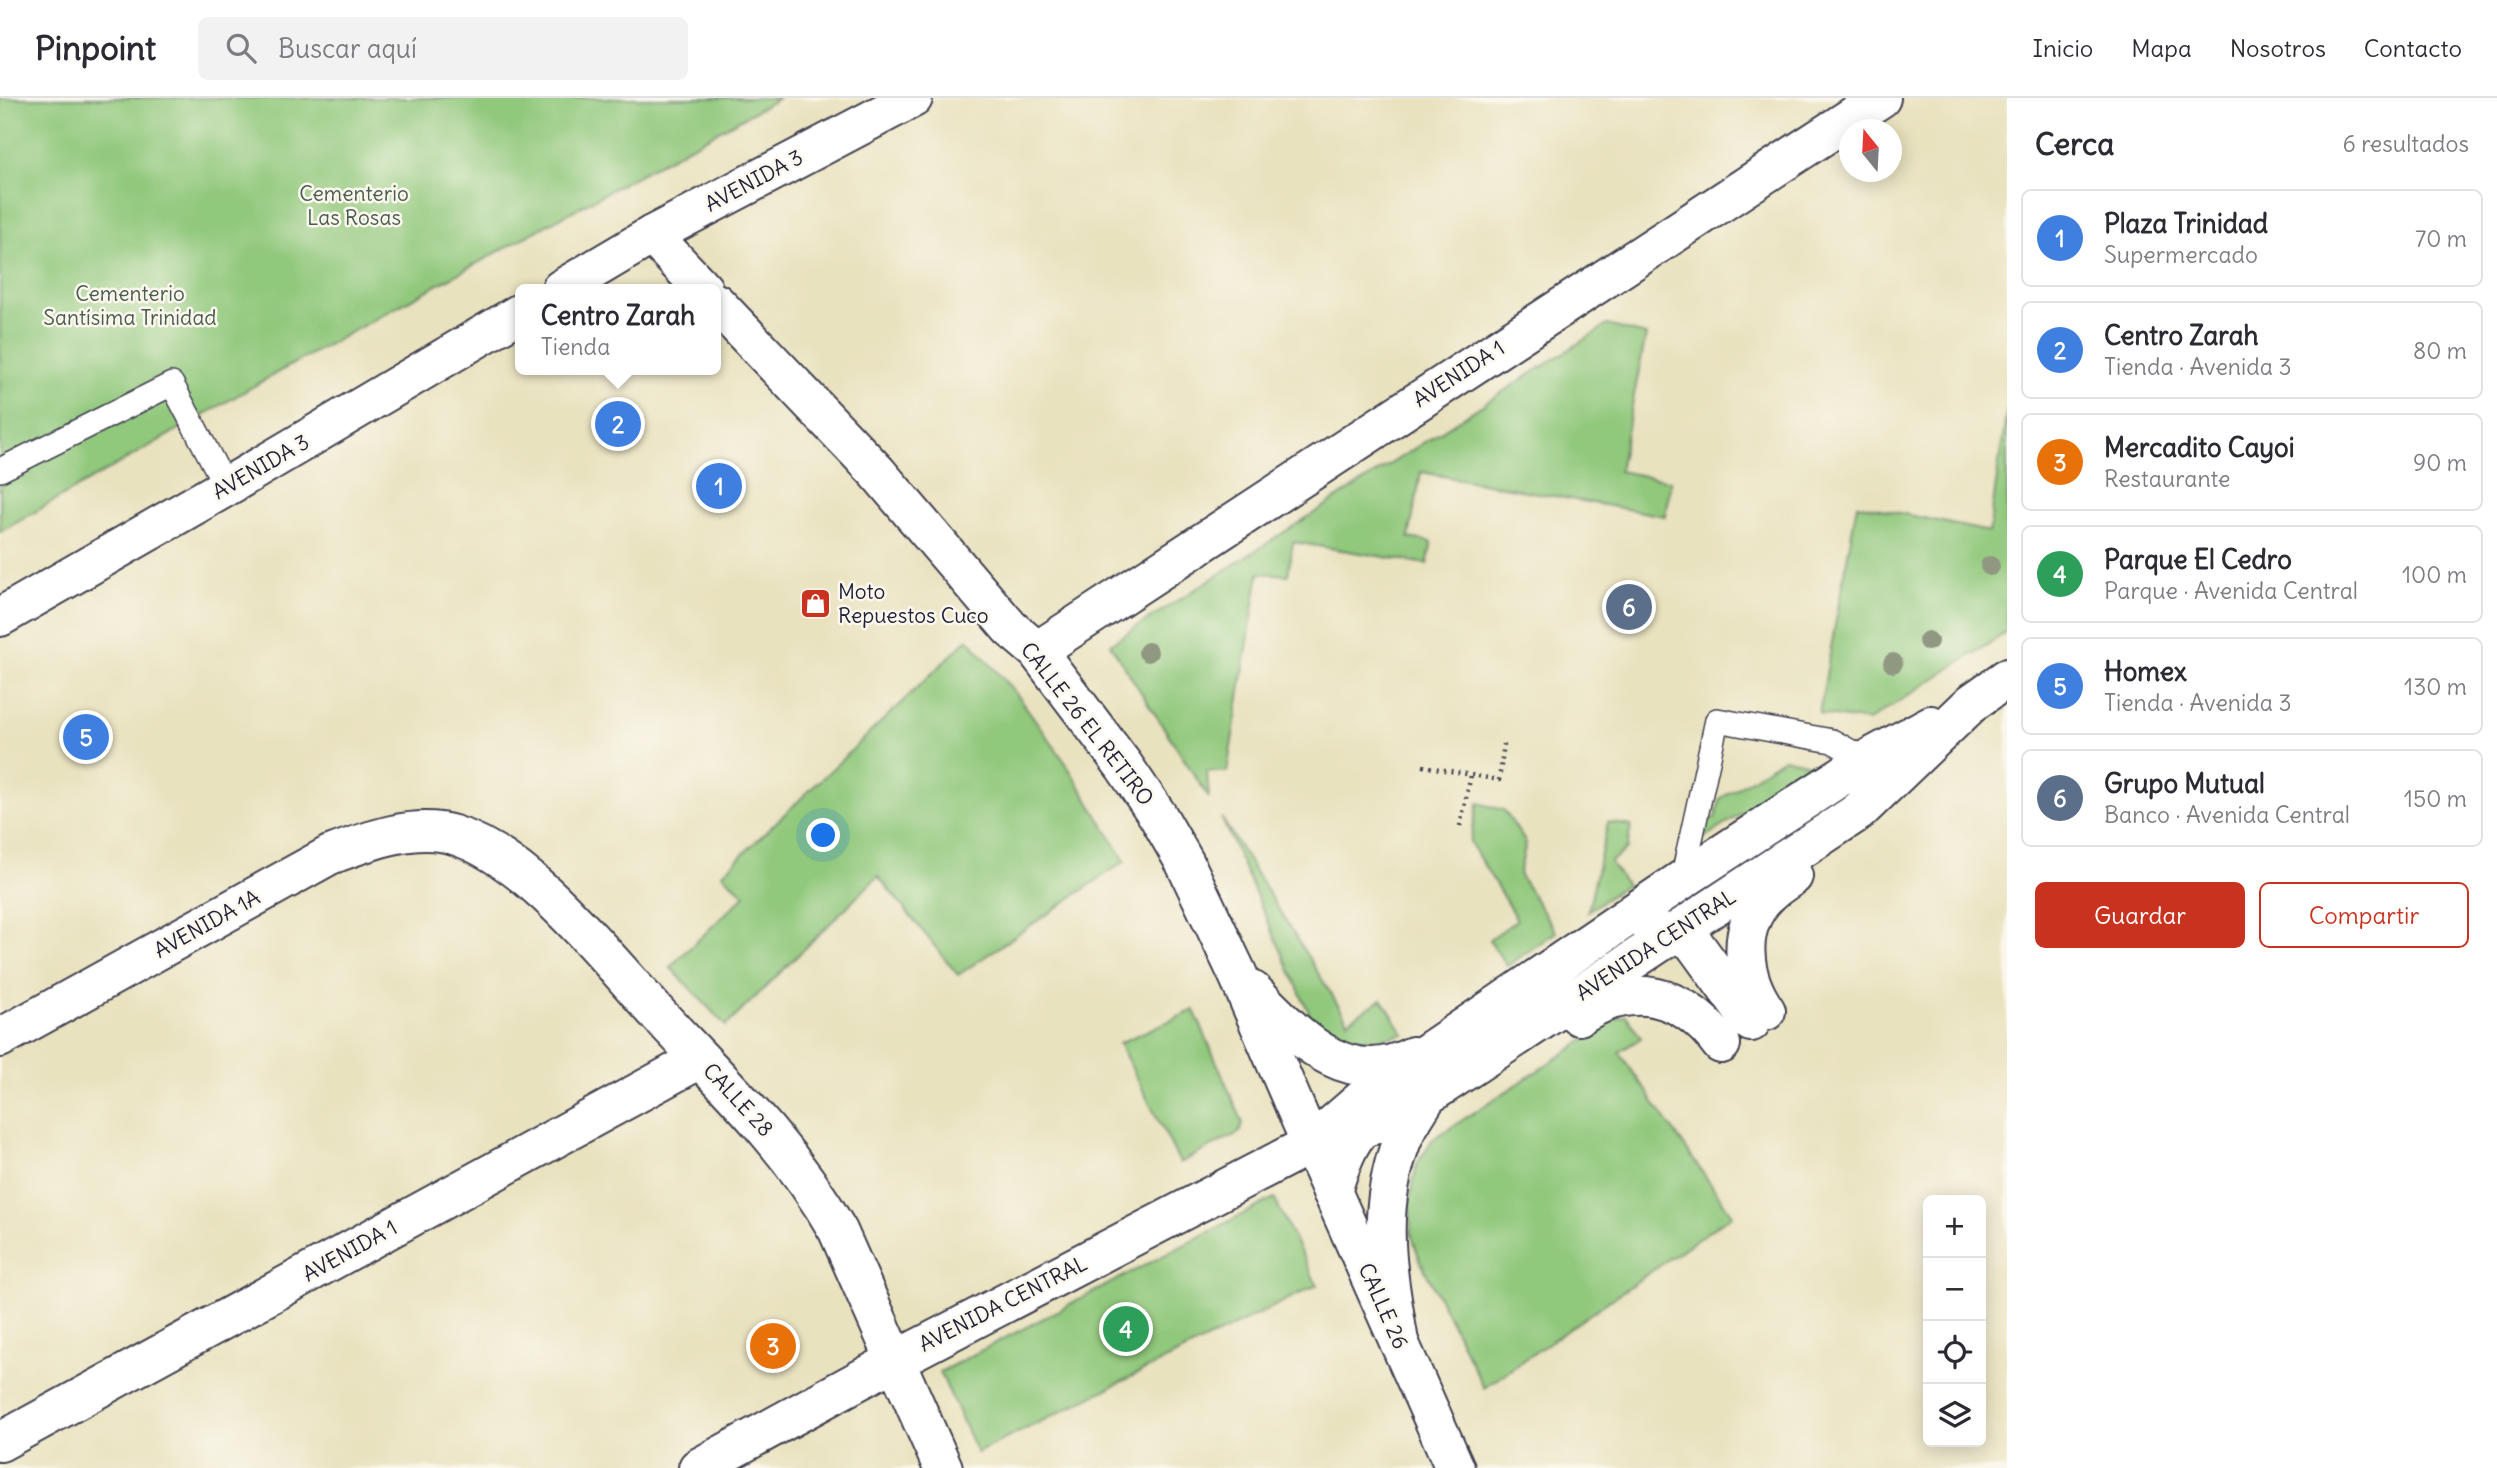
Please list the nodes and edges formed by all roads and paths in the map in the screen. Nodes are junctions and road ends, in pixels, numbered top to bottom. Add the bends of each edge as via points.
1 (913, 98) edge
2 (1881, 98) edge
3 (652, 235) junction
4 (569, 284) edge
5 (699, 284) edge
6 (721, 308) edge
7 (515, 316) edge
8 (0, 470) edge
9 (226, 487) junction
10 (0, 617) edge
11 (1037, 651) junction
12 (2007, 678) edge
13 (1973, 702) junction
14 (1504, 744) dead end
15 (1916, 756) junction
16 (1866, 760) junction
17 (1423, 766) dead end
18 (1471, 775) junction
19 (1769, 823) junction
20 (1460, 826) dead end
21 (422, 832) joint
22 (1773, 868) junction
23 (1682, 880) junction
24 (1675, 932) junction
25 (1238, 975) junction
26 (1743, 1028) junction
27 (0, 1038) edge
28 (1464, 1050) junction
29 (700, 1059) junction
30 (1427, 1096) junction
31 (1360, 1129) junction
32 (1311, 1144) junction
33 (1332, 1192) junction
34 (1399, 1342) junction
35 (896, 1360) junction
36 (0, 1442) edge
37 (698, 1468) edge
38 (943, 1468) edge
39 (1455, 1468) edge

1 - 3 street, AVENIDA 3
2 - 11 street, AVENIDA 1
3 - 4 street, AVENIDA 3
3 - 5 street
6 - 11 street, CALLE 26 EL RETIRO via 877,472 1010,628
7 - 9 street, AVENIDA 3
8 - 9 lane via 172,384
9 - 10 street, AVENIDA 3
11 - 25 street, CALLE 26 EL RETIRO via 1158,816
12 - 13 street, AVENIDA CENTRAL
13 - 15 street, AVENIDA CENTRAL
13 - 16 street, AVENIDA CENTRAL
14 - 18 path via 1499,780
15 - 22 street, AVENIDA CENTRAL via 1858,812
15 - 26 street via 1858,831 1777,887 1757,908 1745,940 1751,986
16 - 19 street, AVENIDA CENTRAL
16 - 22 street via 1841,797 1788,833
16 - 23 lane via 1832,741 1717,720
17 - 18 path
18 - 20 path
19 - 23 street, AVENIDA CENTRAL
19 - 24 street via 1749,858 1690,898
21 - 27 street, AVENIDA 1A via 388,836 330,855
21 - 29 street, CALLE 28 via 452,835 489,850 523,873
22 - 24 street, AVENIDA CENTRAL
23 - 28 street, AVENIDA CENTRAL
24 - 26 street via 1693,942
24 - 28 street, AVENIDA CENTRAL
24 - 31 street via 1636,934 1385,1101
25 - 28 street via 1300,1037 1349,1065 1374,1066
25 - 32 street, CALLE 26 EL RETIRO
26 - 28 street via 1707,1025 1675,1003 1640,995 1587,1010 1513,1060
28 - 30 street, AVENIDA CENTRAL
28 - 32 street, AVENIDA CENTRAL via 1375,1088
29 - 35 street, CALLE 28 via 766,1127 819,1197
29 - 36 street, AVENIDA 1
30 - 31 street, AVENIDA CENTRAL via 1392,1119
30 - 34 street via 1403,1139 1387,1197 1385,1254
31 - 32 street, AVENIDA CENTRAL
31 - 33 street via 1340,1163
32 - 33 street, CALLE 26
32 - 35 street, AVENIDA CENTRAL
33 - 34 street, CALLE 26
34 - 39 street, CALLE 26
35 - 37 street, AVENIDA CENTRAL
35 - 38 street, CALLE 28

